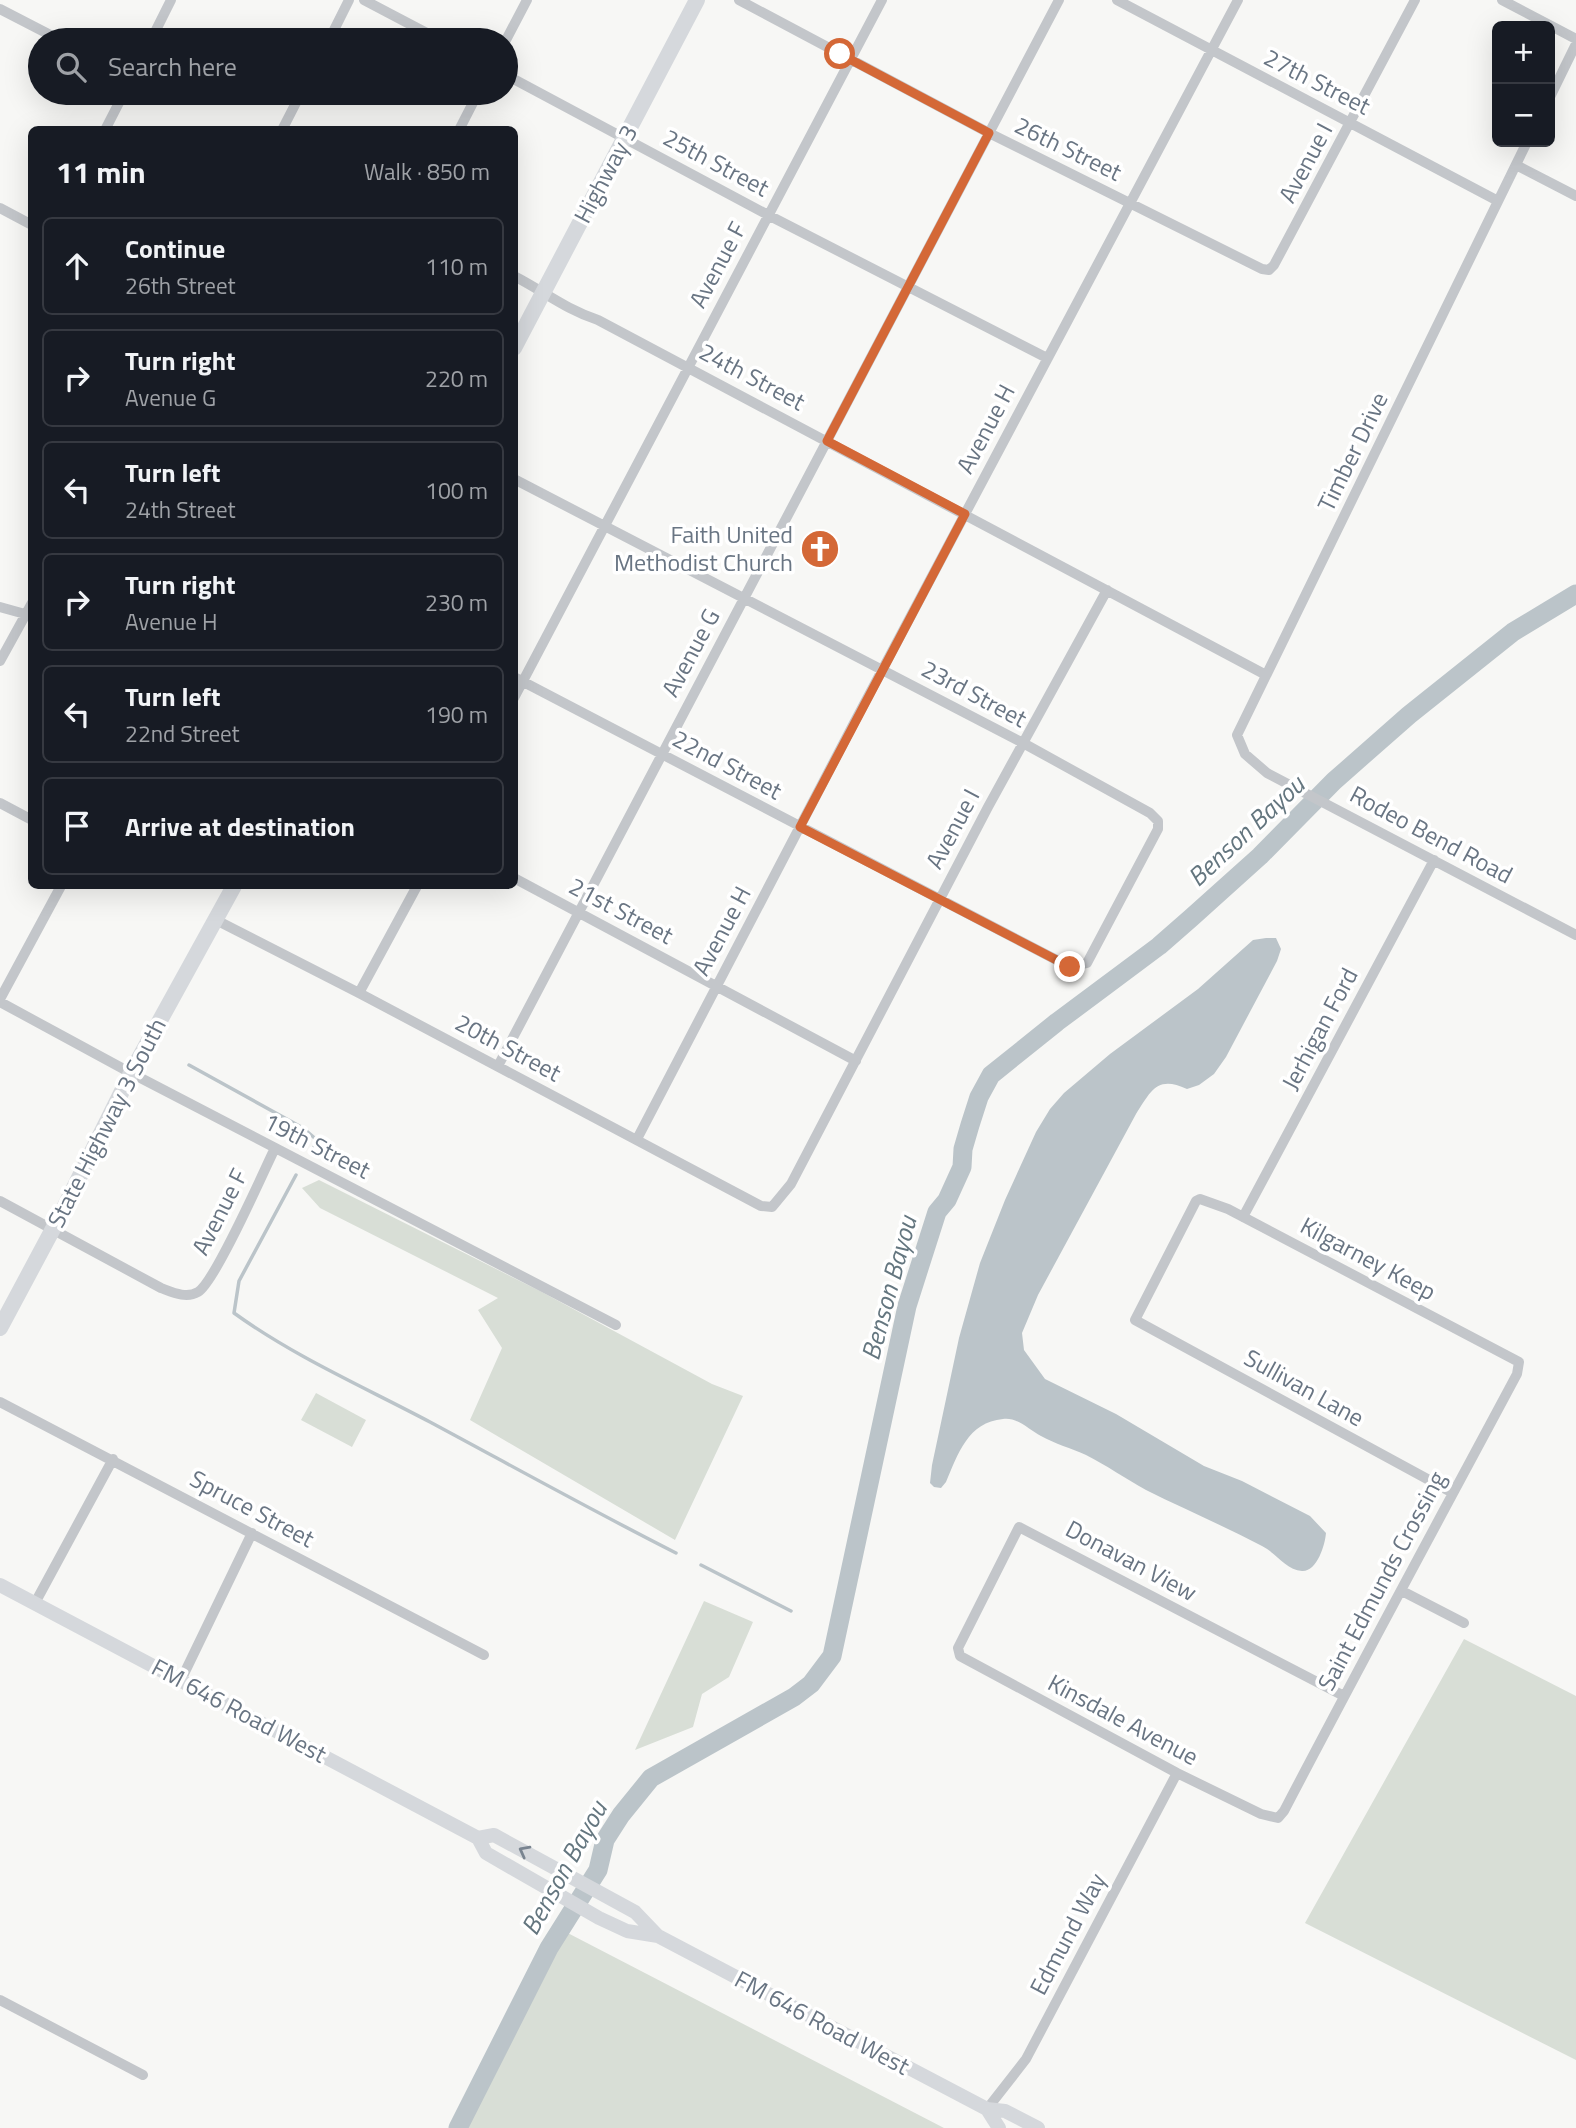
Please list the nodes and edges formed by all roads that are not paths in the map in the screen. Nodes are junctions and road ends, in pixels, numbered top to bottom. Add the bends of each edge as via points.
1 (171, 0) edge
2 (349, 0) edge
3 (364, 0) edge
4 (527, 0) edge
5 (697, 0) edge
6 (739, 0) edge
7 (882, 0) edge
8 (1059, 0) edge
9 (1118, 0) edge
10 (1238, 0) edge
11 (1415, 0) edge
12 (1502, 0) edge
13 (0, 9) edge
14 (37, 28) edge
15 (157, 28) edge
16 (335, 28) edge
17 (417, 28) edge
18 (512, 28) edge
19 (1576, 41) edge
20 (1211, 51) junction
21 (850, 60) junction
22 (518, 81) edge
23 (1555, 86) edge
24 (118, 105) edge
25 (295, 105) edge
26 (472, 105) edge
27 (1351, 123) junction
28 (106, 126) edge
29 (284, 126) edge
30 (460, 126) edge
31 (989, 133) junction
32 (625, 138) junction
33 (1525, 147) edge
34 (1516, 165) junction
35 (1576, 196) edge
36 (1498, 201) junction
37 (1129, 203) junction
38 (0, 208) edge
39 (768, 215) junction
40 (28, 223) edge
41 (1269, 270) joint
42 (518, 278) edge
43 (908, 287) junction
44 (544, 292) junction
45 (518, 341) edge
46 (1047, 358) junction
47 (688, 368) junction
48 (827, 441) junction
49 (518, 482) edge
50 (965, 514) junction
51 (605, 526) junction
52 (1107, 590) junction
53 (744, 598) junction
54 (0, 607) edge
55 (28, 609) edge
56 (25, 614) junction
57 (0, 662) edge
58 (882, 670) junction
59 (1266, 675) junction
60 (519, 679) edge
61 (1023, 743) junction
62 (661, 754) junction
63 (1267, 773) joint
64 (0, 803) edge
65 (28, 818) edge
66 (800, 827) junction
67 (1434, 860) junction
68 (518, 880) edge
69 (59, 889) edge
70 (232, 889) edge
71 (415, 889) edge
72 (940, 900) junction
73 (578, 912) junction
74 (216, 920) junction
75 (1576, 935) edge
76 (1070, 967) joint
77 (717, 985) junction
78 (359, 993) junction
79 (0, 1001) edge
80 (856, 1061) junction
81 (498, 1066) junction
82 (131, 1073) junction
83 (636, 1139) junction
84 (275, 1148) junction
85 (779, 1200) joint
86 (0, 1201) edge
87 (1242, 1217) junction
88 (51, 1230) junction
89 (1135, 1320) joint
90 (616, 1325) dead end
91 (0, 1328) edge
92 (1519, 1362) joint
93 (0, 1402) edge
94 (113, 1460) junction
95 (1453, 1493) junction
96 (252, 1532) junction
97 (0, 1584) edge
98 (1402, 1591) junction
99 (35, 1603) junction
100 (1464, 1623) dead end
101 (958, 1648) joint
102 (484, 1655) dead end
103 (181, 1680) junction
104 (1344, 1696) junction
105 (1177, 1773) junction
106 (1278, 1818) joint
107 (478, 1838) junction
108 (658, 1936) junction
109 (0, 2000) edge
110 (143, 2075) dead end
111 (987, 2109) junction
112 (999, 2128) edge
113 (1038, 2128) edge

1 - 15 street
2 - 16 street
3 - 17 street
4 - 18 street
5 - 32 main road, Highway 3
6 - 21 street, 26th Street
7 - 21 street, Avenue F
8 - 31 street, Avenue G
9 - 20 street, 27th Street
10 - 20 street, Avenue H
11 - 27 street, Avenue I
12 - 19 street
13 - 14 street
19 - 23 street
20 - 27 street, 27th Street
20 - 37 street, Avenue H
21 - 31 street, 26th Street
21 - 39 street, Avenue F
22 - 32 street, 25th Street
24 - 28 street
25 - 29 street
26 - 30 street
27 - 36 street, 27th Street
27 - 41 street, Avenue I
31 - 37 street, 26th Street
31 - 43 street, Avenue G
32 - 39 street, 25th Street
32 - 44 main road, Highway 3
33 - 34 street, Timber Drive
34 - 35 street
34 - 36 street, Timber Drive
36 - 59 street, Timber Drive
37 - 41 street, 26th Street
37 - 46 street, Avenue H
38 - 40 street
39 - 43 street, 25th Street
39 - 47 street, Avenue F
42 - 44 street, 24th Street
43 - 46 street, 25th Street
43 - 48 street, Avenue G
44 - 45 main road, Highway 3
44 - 47 street, 24th Street via 564,307
46 - 50 street, Avenue H
47 - 48 street, 24th Street
47 - 51 street, Avenue F
48 - 50 street, 24th Street
48 - 53 street, Avenue G
49 - 51 street, 23rd Street
50 - 52 street, 24th Street
50 - 58 street, Avenue H
51 - 53 street, 23rd Street
51 - 60 street, Avenue F
52 - 59 street, 24th Street
52 - 61 street, Avenue I
53 - 58 street, 23rd Street
53 - 62 street, Avenue G
54 - 56 street
55 - 56 street
56 - 57 street
58 - 61 street, 23rd Street
58 - 66 street, Avenue H
59 - 63 street, Timber Drive via 1237,735 1245,754
60 - 62 street, 22nd Street
61 - 72 street, Avenue I
61 - 76 street, 23rd Street via 1158,821 1158,829 1087,962
62 - 66 street, 22nd Street
62 - 73 street, Avenue G
63 - 67 street, Rodeo Bend Road
64 - 65 street
66 - 72 street, 22nd Street
66 - 77 street, Avenue H
67 - 75 street, Rodeo Bend Road
67 - 87 street, Jerhigan Ford
68 - 73 street, 21st Street
69 - 79 street
70 - 74 main road
71 - 78 street
72 - 76 street, 22nd Street
72 - 80 street, Avenue I
73 - 77 street, 21st Street
73 - 81 street, Avenue G
74 - 78 street, 20th Street
74 - 82 main road, State Highway 3 South
77 - 80 street, 21st Street
77 - 83 street, Avenue H
78 - 81 street, 20th Street
79 - 82 street, 19th Street
80 - 85 street, Avenue I
81 - 83 street, 20th Street
82 - 84 street, 19th Street
82 - 88 main road, State Highway 3 South
83 - 85 street, 20th Street via 761,1206 772,1207
84 - 88 street, Avenue F via 215,1270 198,1292 172,1292
84 - 90 street, 19th Street
86 - 88 street
87 - 89 street, Kilgarney Keep via 1196,1200
87 - 92 street, Kilgarney Keep
88 - 91 main road, State Highway 3 South
89 - 95 street, Sullivan Lane
92 - 95 street, Saint Edmunds Crossing via 1517,1374
93 - 94 street, Spruce Street
94 - 96 street, Spruce Street
94 - 99 street
95 - 98 street, Saint Edmunds Crossing
96 - 102 street, Spruce Street
96 - 103 street
97 - 99 main road, FM 646 Road West
98 - 100 street
98 - 104 street, Saint Edmunds Crossing
99 - 103 main road, FM 646 Road West
101 - 104 street, Donavan View via 1019,1527
101 - 105 street, Kinsdale Avenue via 960,1656
103 - 107 main road, FM 646 Road West
104 - 106 street, Saint Edmunds Crossing
105 - 106 street, Kinsdale Avenue
105 - 111 street, Edmund Way via 1026,2059
107 - 108 main road, FM 646 Road West via 486,1853 599,1918 627,1931
108 -> 107 main road, FM 646 Road West via 635,1912 569,1875 494,1835
108 - 111 main road, FM 646 Road West
109 - 110 street
111 - 112 main road, FM 646 Road West
111 - 113 main road, FM 646 Road West via 1005,2110

